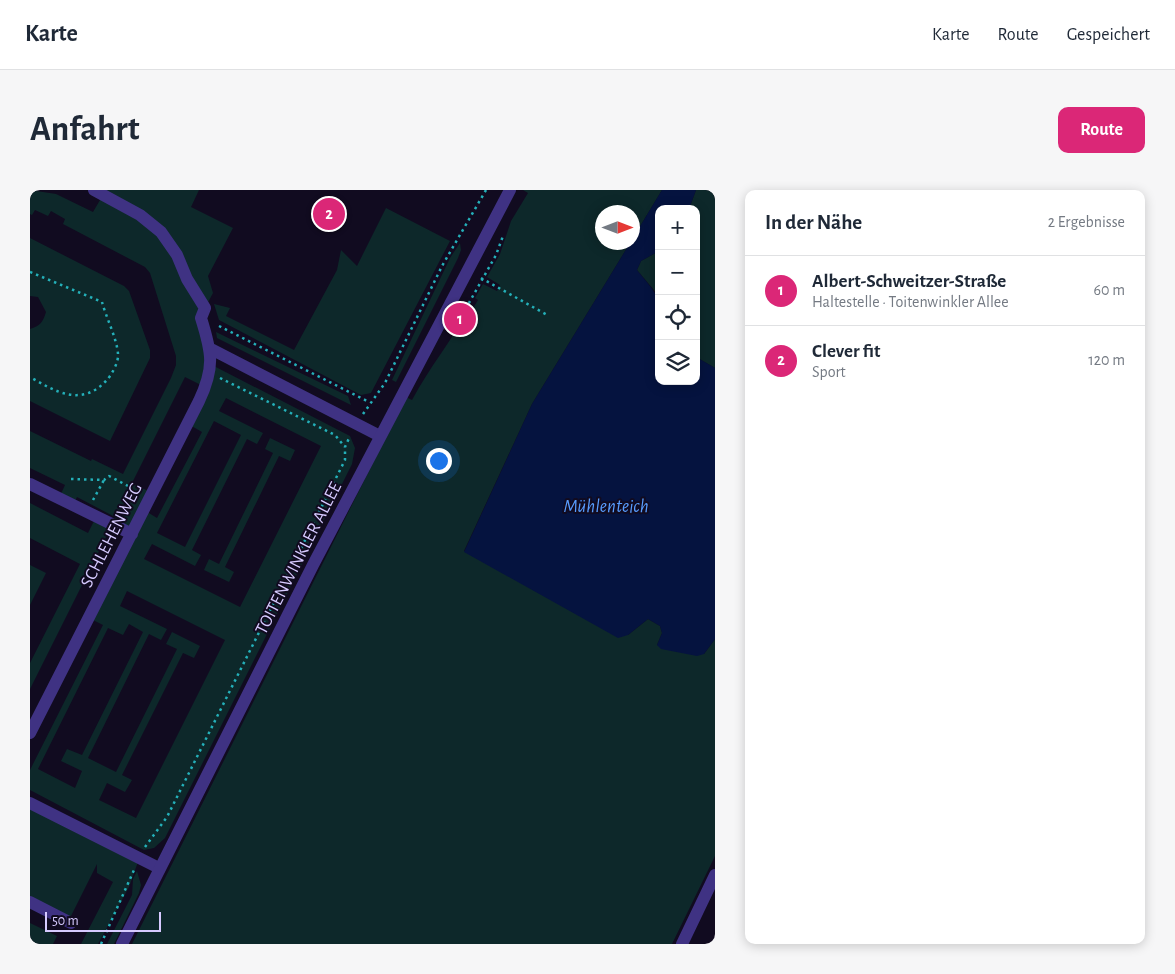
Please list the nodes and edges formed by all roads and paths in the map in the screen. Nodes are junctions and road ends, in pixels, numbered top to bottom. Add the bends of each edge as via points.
1 (94, 190) edge
2 (486, 190) edge
3 (510, 190) edge
4 (30, 272) edge
5 (480, 278) dead end
6 (549, 316) dead end
7 (201, 318) junction
8 (211, 349) junction
9 (210, 373) junction
10 (30, 377) edge
11 (369, 402) junction
12 (357, 424) junction
13 (380, 436) junction
14 (345, 447) junction
15 (72, 480) dead end
16 (104, 480) junction
17 (30, 484) edge
18 (130, 487) dead end
19 (91, 505) dead end
20 (132, 534) junction
21 (30, 733) edge
22 (30, 803) edge
23 (139, 859) junction
24 (159, 868) junction
25 (715, 876) edge
26 (30, 902) edge
27 (71, 923) dead end
28 (101, 944) edge
29 (122, 944) edge
30 (682, 944) edge

1 - 7 street via 140,215 161,232 205,308
2 - 11 path via 442,266 385,383
3 - 13 street, TOITENWINKLER ALLEE
4 - 10 path via 102,302 119,355 111,376 89,394 72,396 56,392
5 - 6 path
7 - 8 street
7 - 11 path
8 - 9 street, SCHLEHENWEG
8 - 12 street
9 - 14 path via 335,436
9 - 20 street, SCHLEHENWEG
11 - 12 path
12 - 13 street
12 - 14 path
13 - 24 street, TOITENWINKLER ALLEE
14 - 23 path via 345,460 167,817
15 - 16 path
16 - 18 path via 109,476
16 - 19 path
17 - 20 street
20 - 21 street, SCHLEHENWEG
22 - 23 street
23 - 24 street
23 - 28 path
24 - 29 street, TOITENWINKLER ALLEE
25 - 30 street
26 - 27 street

